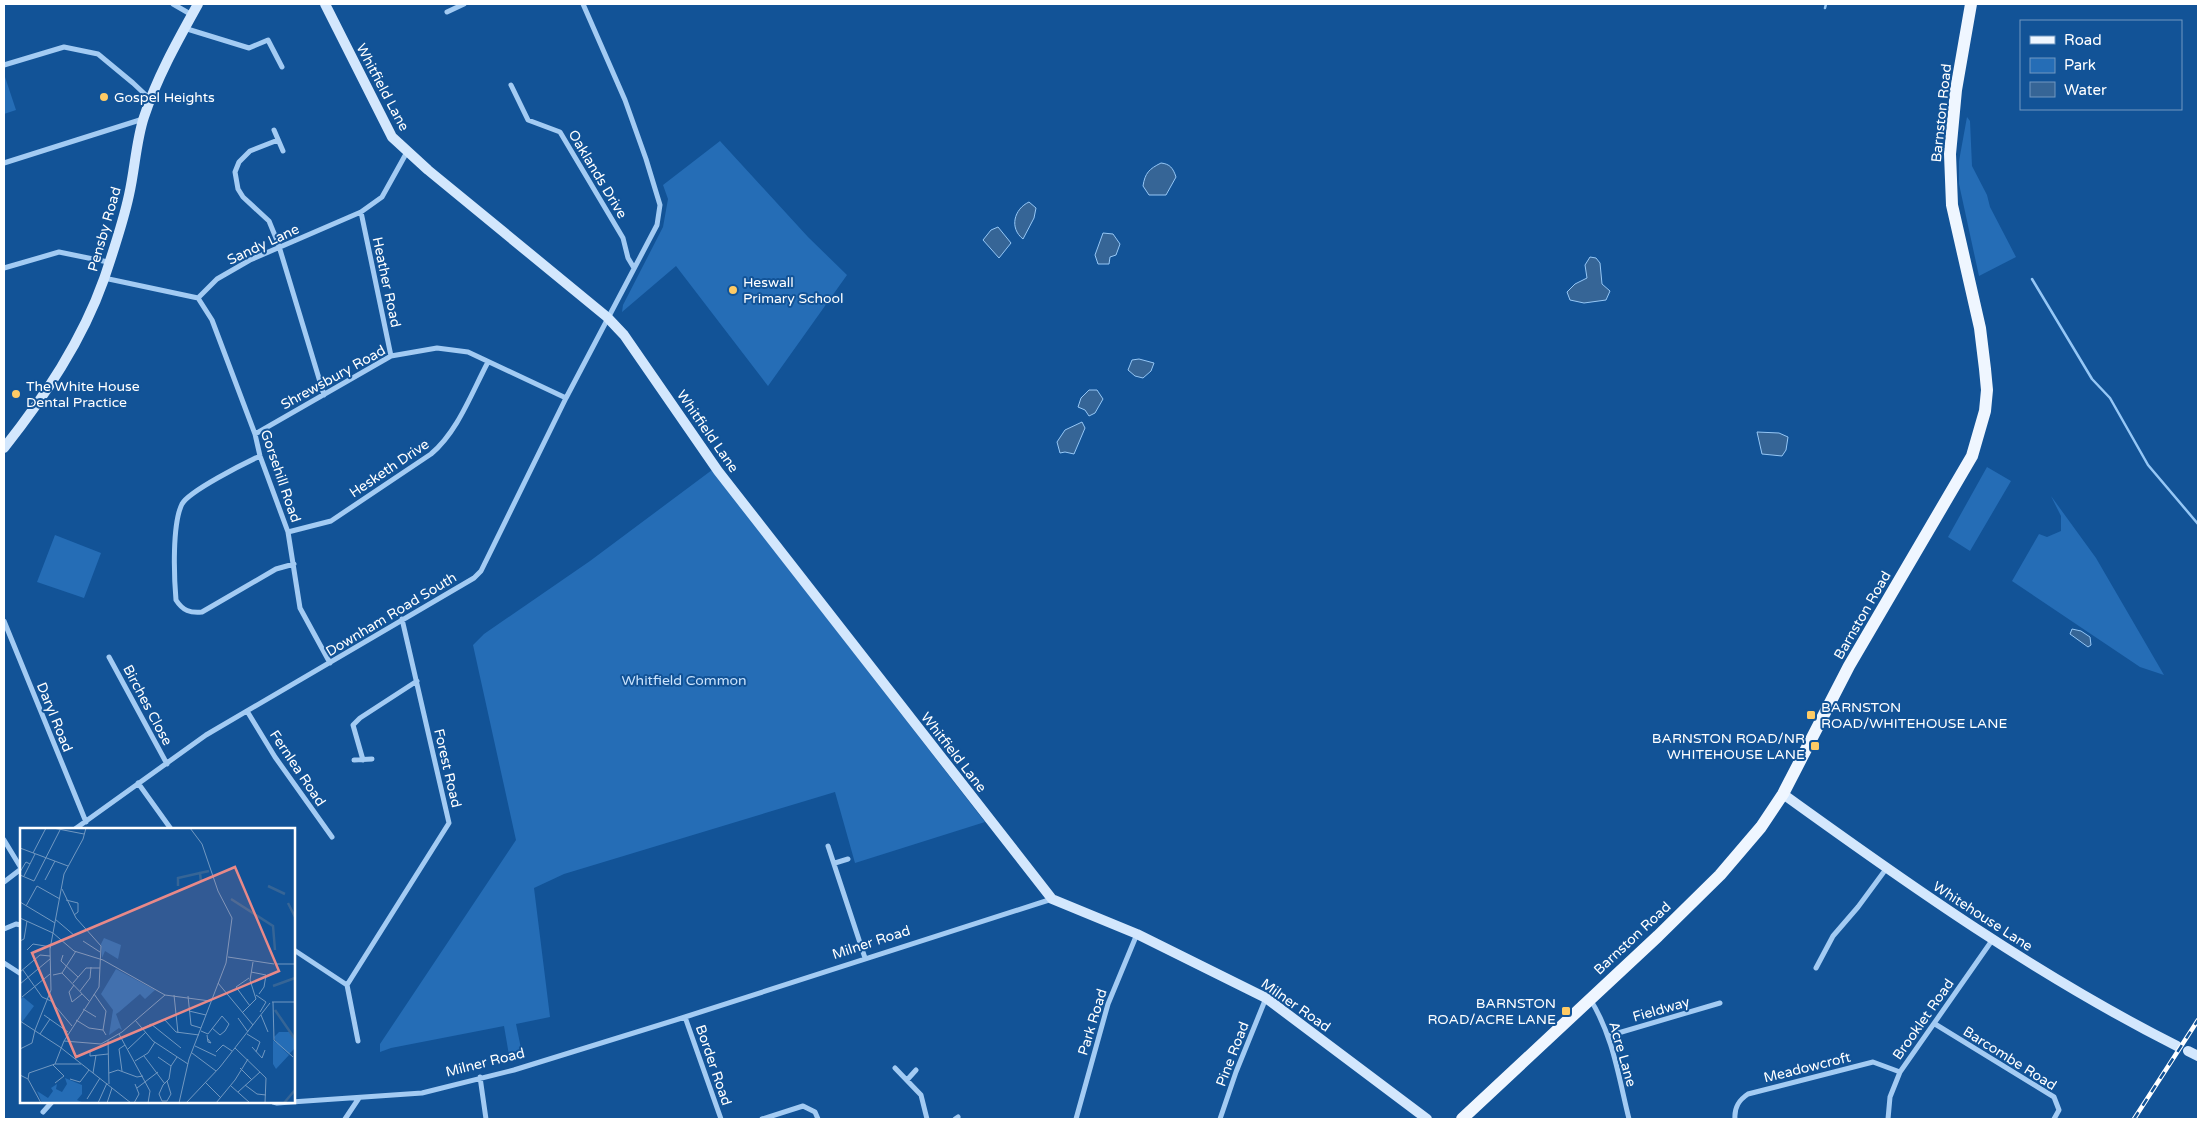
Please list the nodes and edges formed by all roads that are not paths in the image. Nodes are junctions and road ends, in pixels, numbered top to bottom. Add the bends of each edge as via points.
1 (173, 4) edge
2 (198, 4) edge
3 (325, 4) edge
4 (464, 4) edge
5 (582, 4) edge
6 (1971, 4) edge
7 (456, 5) edge
8 (447, 12) dead end
9 (192, 15) junction
10 (184, 28) junction
11 (4, 64) edge
12 (282, 67) dead end
13 (511, 85) dead end
14 (150, 100) junction
15 (144, 119) junction
16 (274, 130) dead end
17 (278, 140) junction
18 (283, 151) dead end
19 (407, 152) junction
20 (4, 163) edge
21 (361, 212) junction
22 (280, 249) junction
23 (108, 262) junction
24 (4, 268) edge
25 (634, 268) junction
26 (104, 278) junction
27 (198, 298) junction
28 (607, 318) junction
29 (391, 356) junction
30 (488, 362) junction
31 (324, 394) junction
32 (566, 398) junction
33 (255, 434) junction
34 (4, 448) edge
35 (260, 456) junction
36 (288, 532) junction
37 (294, 564) junction
38 (402, 619) junction
39 (4, 621) edge
40 (109, 657) dead end
41 (330, 663) junction
42 (416, 681) junction
43 (247, 711) junction
44 (372, 759) dead end
45 (354, 760) dead end
46 (363, 760) junction
47 (167, 764) junction
48 (138, 783) junction
49 (1783, 794) junction
50 (86, 822) junction
51 (77, 828) edge
52 (171, 828) edge
53 (332, 837) dead end
54 (4, 840) edge
55 (828, 846) dead end
56 (848, 859) dead end
57 (835, 863) junction
58 (20, 867) edge
59 (1886, 869) junction
60 (20, 870) edge
61 (4, 882) edge
62 (1052, 898) junction
63 (20, 925) edge
64 (4, 929) edge
65 (1137, 934) junction
66 (1993, 939) junction
67 (295, 951) edge
68 (865, 958) junction
69 (4, 963) edge
70 (1816, 968) dead end
71 (20, 973) edge
72 (347, 985) junction
73 (1266, 998) junction
74 (1589, 998) junction
75 (1720, 1003) dead end
76 (685, 1017) junction
77 (1935, 1024) junction
78 (1608, 1036) junction
79 (358, 1042) dead end
80 (2177, 1046) dead end
81 (2188, 1051) dead end
82 (2198, 1056) edge
83 (895, 1068) dead end
84 (916, 1070) dead end
85 (1900, 1072) junction
86 (480, 1077) junction
87 (907, 1080) junction
88 (359, 1098) junction
89 (295, 1102) edge
90 (51, 1103) edge
91 (43, 1112) dead end
92 (344, 1119) edge
93 (486, 1119) edge
94 (721, 1119) edge
95 (762, 1119) edge
96 (818, 1119) edge
97 (927, 1119) edge
98 (1076, 1119) edge
99 (1220, 1119) edge
100 (1427, 1119) edge
101 (1462, 1119) edge
102 (1628, 1119) edge
103 (1735, 1119) edge
104 (1888, 1119) edge
105 (2054, 1119) edge

1 - 9 street
2 - 9 street, Pensby Road
3 - 19 street, Whitfield Lane via 382,120 392,138
4 - 7 street
5 - 25 street, Downham Road South via 625,100 660,206 657,225
6 - 49 main road, Barnston Road via 1950,154 1952,205 1980,328 1986,383 1985,411 1972,456 1849,666
7 - 8 street
9 - 10 street, Pensby Road
10 - 12 street via 249,48 268,40
10 - 14 street, Pensby Road
11 - 14 street via 64,47 98,54
13 - 25 street, Oaklands Drive via 528,120 560,132 623,238
14 - 15 street, Pensby Road
15 - 20 street
15 - 23 street, Pensby Road via 129,197
16 - 17 street
17 - 18 street
17 - 22 street via 245,155 235,172 238,189 269,221
19 - 21 street, Sandy Lane via 382,197
19 - 28 street, Whitfield Lane
21 - 22 street, Sandy Lane
21 - 29 street, Heather Road
22 - 27 street, Sandy Lane via 250,260 217,279
22 - 31 street
23 - 24 street via 59,252
23 - 26 street, Pensby Road
25 - 28 street, Downham Road South
26 - 27 street
26 - 34 street, Pensby Road via 74,348 31,414
27 - 33 street, Gorsehill Road via 212,320
28 - 32 street, Downham Road South
28 - 62 street, Whitfield Lane via 624,335 718,471
29 - 30 street, Shrewsbury Road via 437,348 468,352
29 - 31 street, Shrewsbury Road
30 - 32 street, Shrewsbury Road
30 - 36 street, Hesketh Drive via 444,443 331,521
31 - 33 street, Shrewsbury Road
32 - 38 street, Downham Road South via 480,571 474,578
33 - 35 street, Gorsehill Road
35 - 36 street, Gorsehill Road
35 - 37 street via 182,502 176,519 176,600 181,608 202,612 276,569
36 - 37 street, Gorsehill Road
37 - 41 street, Gorsehill Road via 300,608
38 - 41 street, Downham Road South
38 - 42 street, Forest Road
39 - 50 street, Daryl Road
40 - 47 street, Birches Close
41 - 43 street, Downham Road South
42 - 46 street via 354,725
42 - 72 street, Forest Road via 449,823
43 - 47 street, Downham Road South via 206,735
43 - 53 street, Fernlea Road via 275,757
44 - 46 street
45 - 46 street
47 - 48 street, Downham Road South
48 - 50 street, Downham Road South
48 - 52 street
49 - 59 street, Whitehouse Lane
49 - 74 main road, Barnston Road via 1745,848 1720,875
50 - 51 street, Downham Road South
54 - 58 street
55 - 57 street
56 - 57 street
57 - 68 street
59 - 66 street, Whitehouse Lane
59 - 70 street via 1833,936
60 - 61 street
62 - 65 street, Milner Road
62 - 68 street, Milner Road
63 - 64 street
65 - 73 street, Milner Road
65 - 98 street, Park Road via 1108,1004
66 - 77 street, Brooklet Road
66 - 80 street, Whitehouse Lane via 2084,996
67 - 72 street
68 - 76 street, Milner Road
69 - 71 street
72 - 79 street
73 - 99 street, Pine Road
73 - 100 street, Milner Road
74 - 78 street, Acre Lane via 1600,1014
74 - 101 main road, Barnston Road
75 - 78 street, Fieldway
76 - 86 street, Milner Road via 514,1070
76 - 94 street, Border Road
77 - 85 street, Brooklet Road
77 - 105 street, Barcombe Road via 2054,1097 2059,1110
78 - 102 street, Acre Lane
81 - 82 street
83 - 87 street
84 - 87 street
85 - 103 street, Meadowcroft via 1873,1062 1748,1094 1736,1107
85 - 104 street, Brooklet Road via 1890,1097
86 - 88 street, Milner Road via 422,1093
86 - 93 street
87 - 97 street via 921,1095
88 - 89 street, Milner Road
88 - 92 street
90 - 91 street
95 - 96 street via 803,1106 815,1112

